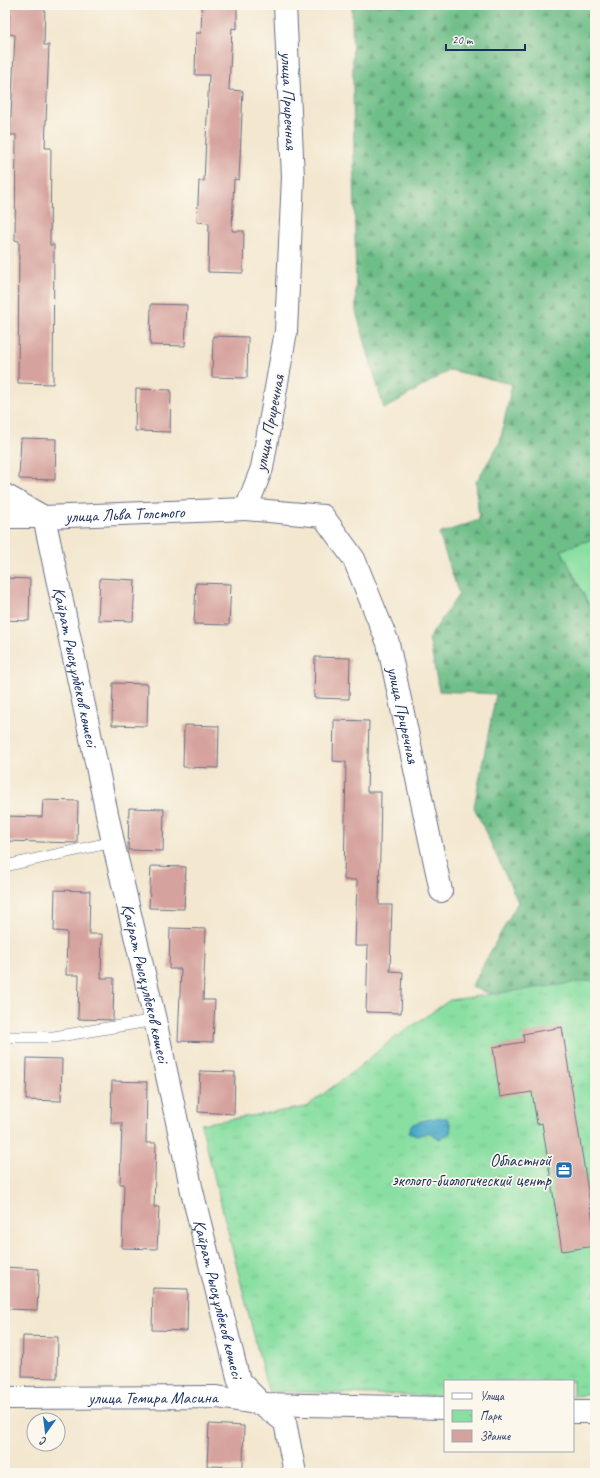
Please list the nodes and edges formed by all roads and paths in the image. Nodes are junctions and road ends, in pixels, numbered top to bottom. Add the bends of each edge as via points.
1 (285, 5) edge
2 (5, 495) edge
3 (246, 509) junction
4 (5, 517) edge
5 (44, 517) junction
6 (112, 842) junction
7 (5, 866) edge
8 (442, 891) dead end
9 (155, 1020) junction
10 (5, 1037) edge
11 (5, 1398) edge
12 (262, 1404) junction
13 (444, 1408) edge
14 (574, 1412) edge
15 (595, 1412) edge
16 (295, 1473) edge

1 - 3 street, улица Приречная via 293,177 286,331 262,468
2 - 5 street
3 - 5 street, улица Льва Толстого
3 - 8 street, улица Приречная via 323,516 354,559 388,643
4 - 5 street, улица Льва Толстого
5 - 6 street, Қайрат Рысқұлбеков көшесі
6 - 7 lane
6 - 9 street, Қайрат Рысқұлбеков көшесі
9 - 10 lane via 54,1037
9 - 12 street, Қайрат Рысқұлбеков көшесі via 192,1191 239,1381
11 - 12 street, улица Темира Масина via 217,1397
12 - 13 street, улица Темира Масина
12 - 16 street, Қайрат Рысқұлбеков көшесі via 285,1422
14 - 15 street

